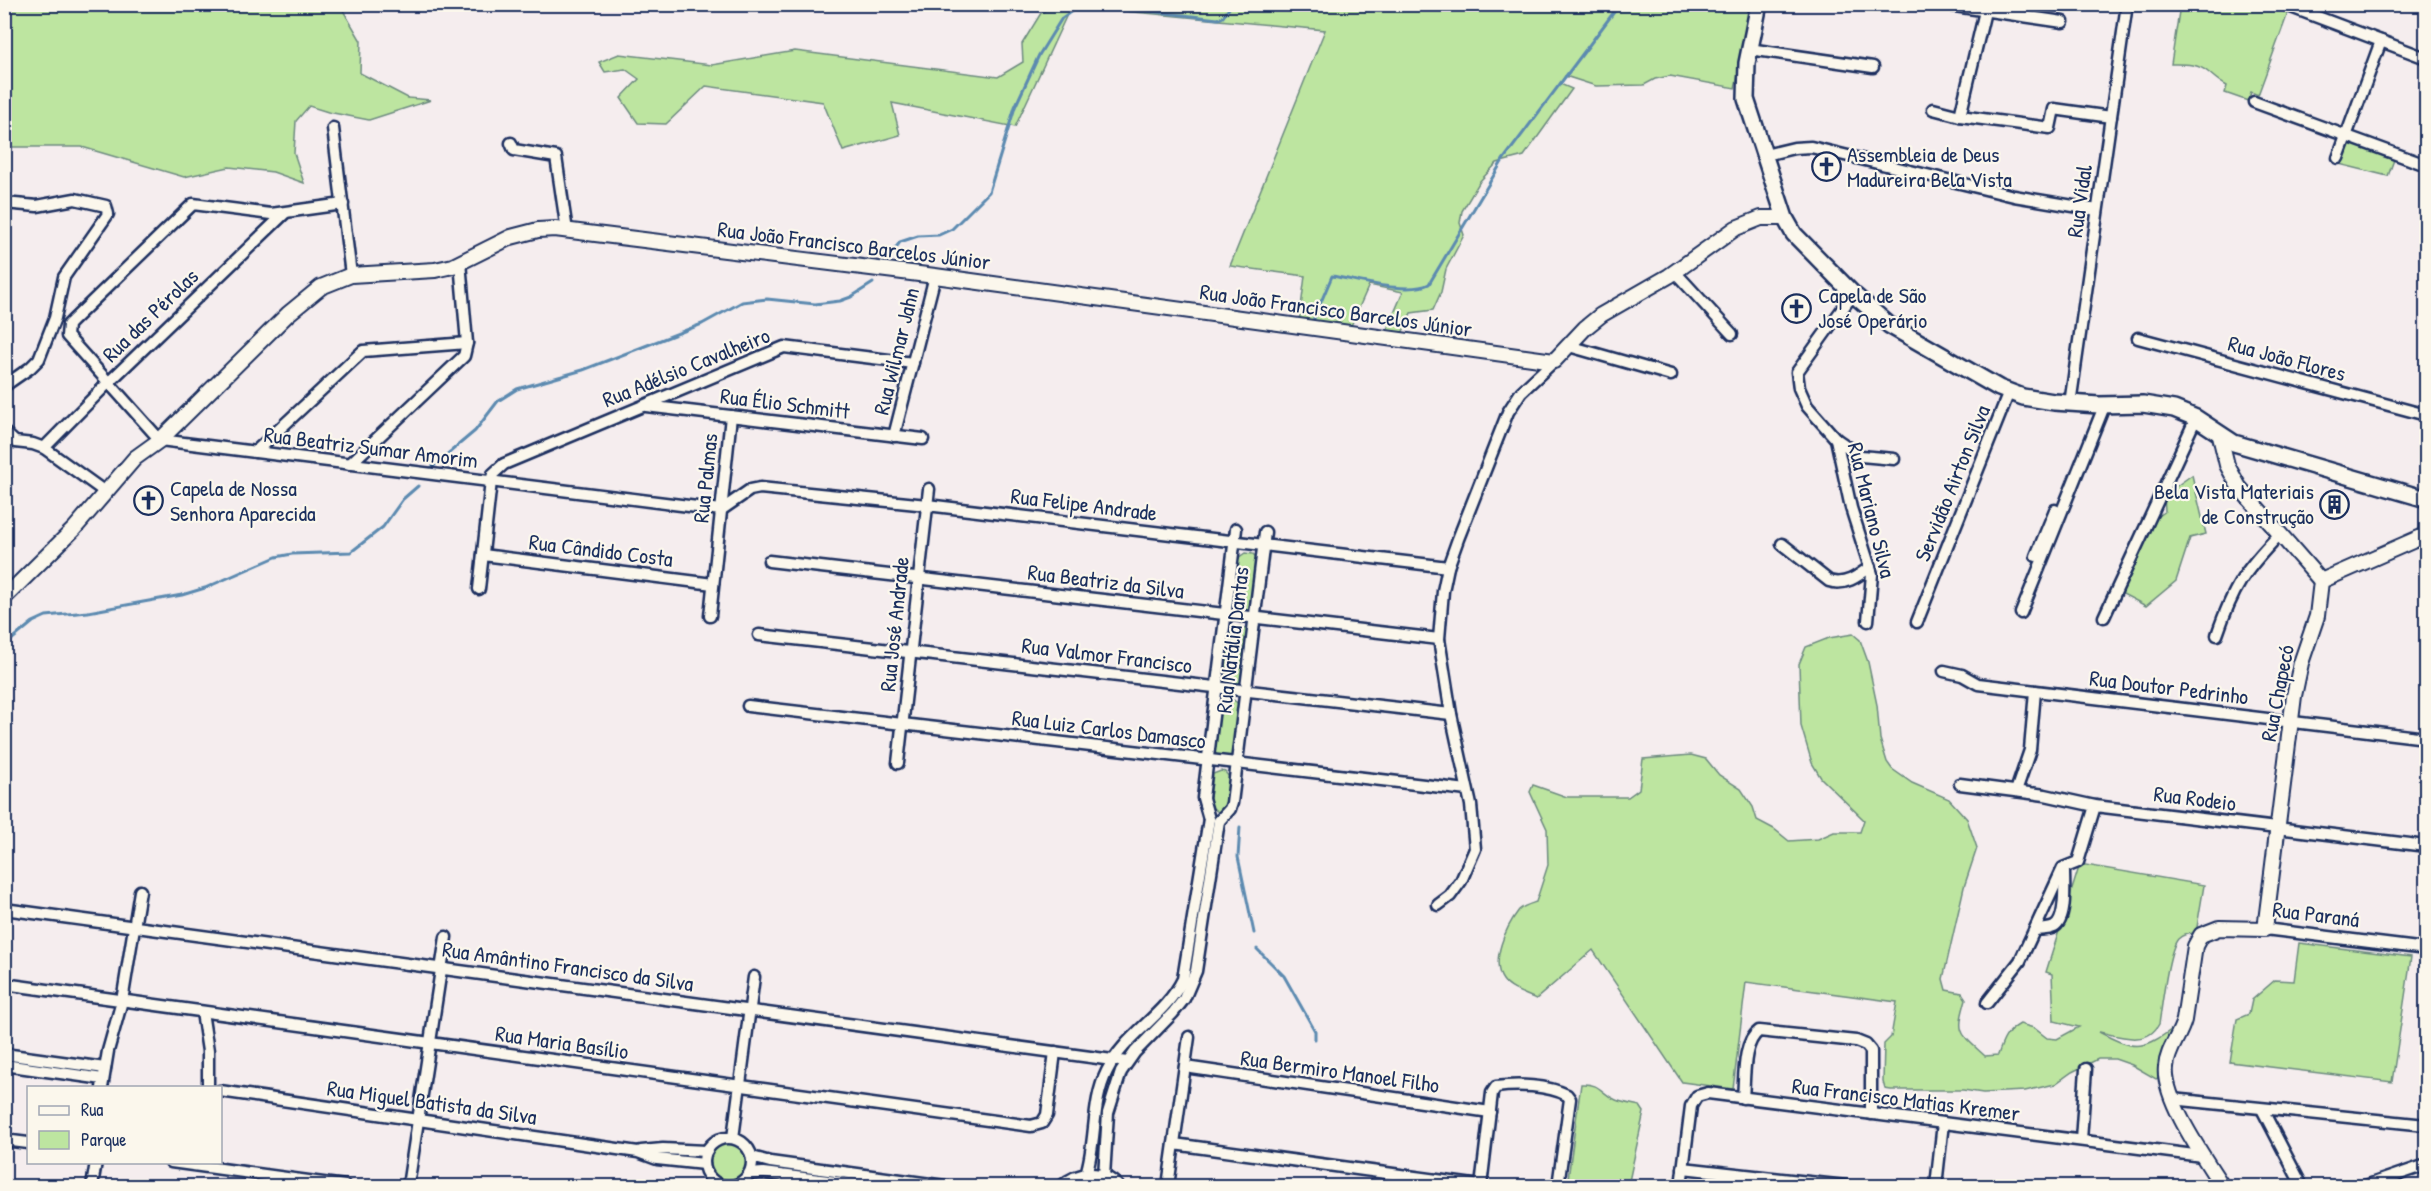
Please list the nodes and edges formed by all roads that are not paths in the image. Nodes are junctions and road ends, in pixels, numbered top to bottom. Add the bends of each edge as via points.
1 (1759, 4) edge
2 (1941, 4) edge
3 (2127, 4) edge
4 (2283, 4) edge
5 (1985, 11) junction
6 (2062, 22) dead end
7 (2381, 41) junction
8 (1749, 49) junction
9 (2427, 58) edge
10 (1873, 67) dead end
11 (2254, 102) dead end
12 (1932, 109) dead end
13 (1960, 116) junction
14 (2110, 117) junction
15 (333, 128) dead end
16 (2346, 135) junction
17 (511, 142) dead end
18 (1765, 155) junction
19 (2338, 158) dead end
20 (2427, 165) edge
21 (4, 203) edge
22 (343, 204) junction
23 (2097, 210) junction
24 (285, 213) junction
25 (1785, 218) junction
26 (567, 231) junction
27 (460, 262) junction
28 (1675, 272) junction
29 (351, 275) junction
30 (935, 276) junction
31 (1853, 294) junction
32 (1732, 334) dead end
33 (2138, 338) dead end
34 (467, 343) junction
35 (1569, 346) junction
36 (1554, 361) junction
37 (913, 363) junction
38 (1671, 375) dead end
39 (108, 383) junction
40 (4, 386) edge
41 (689, 386) junction
42 (2009, 392) junction
43 (2070, 404) junction
44 (2102, 404) junction
45 (643, 406) junction
46 (685, 411) junction
47 (2427, 415) edge
48 (731, 416) junction
49 (2196, 418) junction
50 (4, 432) edge
51 (894, 436) junction
52 (2220, 436) junction
53 (923, 439) dead end
54 (1836, 439) junction
55 (160, 440) junction
56 (44, 448) junction
57 (255, 452) junction
58 (1894, 459) dead end
59 (350, 464) junction
60 (491, 481) junction
61 (929, 489) dead end
62 (105, 492) junction
63 (2427, 499) edge
64 (927, 505) junction
65 (721, 510) junction
66 (1236, 529) dead end
67 (1265, 532) dead end
68 (2279, 535) junction
69 (2427, 535) edge
70 (1235, 542) junction
71 (1782, 544) dead end
72 (1264, 545) junction
73 (483, 555) junction
74 (2036, 556) dead end
75 (769, 561) dead end
76 (1448, 567) junction
77 (1870, 567) junction
78 (919, 578) junction
79 (2321, 581) junction
80 (713, 584) junction
81 (479, 589) dead end
82 (4, 598) edge
83 (2021, 613) dead end
84 (1226, 614) junction
85 (710, 616) dead end
86 (2104, 617) dead end
87 (1255, 618) junction
88 (1868, 621) dead end
89 (1917, 622) dead end
90 (759, 635) dead end
91 (2217, 635) dead end
92 (1439, 639) junction
93 (911, 652) junction
94 (1944, 671) dead end
95 (1217, 687) junction
96 (1246, 691) junction
97 (2035, 691) junction
98 (748, 706) dead end
99 (1451, 714) junction
100 (2290, 722) junction
101 (903, 724) junction
102 (2427, 738) edge
103 (1208, 760) junction
104 (898, 763) dead end
105 (1237, 763) junction
106 (1960, 784) dead end
107 (1467, 790) junction
108 (2016, 791) junction
109 (2095, 806) junction
110 (1214, 820) junction
111 (2278, 828) junction
112 (2427, 846) edge
113 (2063, 868) junction
114 (140, 891) dead end
115 (1438, 905) dead end
116 (4, 909) edge
117 (134, 927) junction
118 (2265, 929) junction
119 (2035, 930) junction
120 (446, 937) dead end
121 (2427, 949) edge
122 (441, 969) junction
123 (754, 977) dead end
124 (4, 984) edge
125 (122, 1001) junction
126 (1987, 1003) dead end
127 (749, 1011) junction
128 (202, 1012) junction
129 (1189, 1037) dead end
130 (430, 1043) junction
131 (1055, 1052) junction
132 (4, 1054) edge
133 (1113, 1060) junction
134 (1127, 1062) junction
135 (4, 1065) edge
136 (1185, 1067) junction
137 (2086, 1069) dead end
138 (103, 1078) edge
139 (208, 1086) edge
140 (740, 1086) junction
141 (222, 1091) edge
142 (1743, 1098) junction
143 (2172, 1099) junction
144 (2262, 1109) junction
145 (1490, 1112) junction
146 (1871, 1114) junction
147 (418, 1119) junction
148 (1943, 1123) junction
149 (2427, 1125) edge
150 (733, 1138) junction
151 (4, 1140) edge
152 (2081, 1140) junction
153 (27, 1143) edge
154 (1174, 1144) junction
155 (706, 1151) junction
156 (638, 1152) junction
157 (753, 1156) junction
158 (2202, 1156) junction
159 (96, 1164) edge
160 (187, 1164) edge
161 (704, 1164) junction
162 (2427, 1165) edge
163 (1683, 1168) junction
164 (750, 1174) junction
165 (1086, 1174) junction
166 (1104, 1176) junction
167 (92, 1186) edge
168 (345, 1186) edge
169 (408, 1186) edge
170 (725, 1186) edge
171 (868, 1186) edge
172 (945, 1186) edge
173 (1062, 1186) edge
174 (1118, 1186) edge
175 (1168, 1186) edge
176 (1481, 1186) edge
177 (1558, 1186) edge
178 (1681, 1186) edge
179 (1846, 1186) edge
180 (1936, 1186) edge
181 (2222, 1186) edge
182 (2302, 1186) edge
183 (2365, 1186) edge

1 - 8 main road
2 - 5 street
3 - 14 street, Rua Vidal
4 - 7 street
5 - 6 street
5 - 13 street
7 - 9 street
7 - 16 street
8 - 10 street
8 - 18 main road via 1746,99
11 - 16 street
12 - 13 street
13 - 14 street via 2050,128 2054,109
14 - 23 street, Rua Vidal
15 - 22 street
16 - 19 street
16 - 20 street
17 - 26 street via 514,150 556,157
18 - 23 street via 1811,147 2014,196
18 - 25 main road
21 - 40 street via 37,206 75,200 106,206 108,214 64,277 55,318 39,359
22 - 24 street
22 - 29 street
23 - 43 street, Rua Vidal
24 - 39 street, Rua das Pérolas
24 - 39 street via 194,204 73,320 67,330 70,341
25 - 28 street via 1745,223
25 - 31 main road via 1794,234
26 - 27 street, Rua João Francisco Barcelos Júnior via 555,229 511,237
26 - 30 street, Rua João Francisco Barcelos Júnior
27 - 29 street, Rua João Francisco Barcelos Júnior via 435,270
27 - 34 street
28 - 32 street
28 - 35 street via 1601,315
29 - 55 street, Rua João Francisco Barcelos Júnior via 321,287 301,303
30 - 36 street, Rua João Francisco Barcelos Júnior
30 - 37 street, Rua Wilmar Jahn
31 - 42 main road via 1897,331
31 - 54 street, Rua Mariano Silva via 1796,377 1807,406
33 - 47 street, Rua João Flores
34 - 57 street via 363,351
34 - 59 street via 459,361
35 - 36 street
35 - 38 street
36 - 76 street via 1521,392 1508,412
37 - 41 street, Rua Adélsio Cavalheiro via 784,347
37 - 51 street, Rua Wilmar Jahn
39 - 55 street
39 - 56 street, Rua das Pérolas
41 - 45 street, Rua Adélsio Cavalheiro
41 - 46 street via 684,395
42 - 43 main road
42 - 89 street, Servidão Airton Silva
43 - 44 main road
44 - 49 main road via 2160,406
44 - 74 street
44 - 83 street
45 - 46 street, Rua Élio Schmitt
45 - 60 street, Rua Adélsio Cavalheiro via 504,464
46 - 48 street, Rua Élio Schmitt
48 - 51 street, Rua Élio Schmitt
48 - 65 street, Rua Palmas
49 - 52 main road
49 - 86 street
50 - 56 street via 15,442
51 - 53 street, Rua Élio Schmitt
52 - 63 main road via 2247,448
52 - 68 street via 2231,475
54 - 58 street via 1861,456
54 - 77 street, Rua Mariano Silva via 1851,508
55 - 57 street, Rua Beatriz Sumar Amorim
55 - 62 street, Rua João Francisco Barcelos Júnior via 135,458
56 - 62 street
57 - 59 street, Rua Beatriz Sumar Amorim
59 - 60 street, Rua Beatriz Sumar Amorim
60 - 65 street, Rua Beatriz Sumar Amorim
60 - 73 street
61 - 64 street, Rua José Andrade
62 - 82 street, Rua João Francisco Barcelos Júnior via 74,529
64 - 65 street, Rua Felipe Andrade via 760,488 750,490
64 - 70 street, Rua Felipe Andrade
64 - 78 street, Rua José Andrade
65 - 80 street, Rua Palmas
66 - 70 street
67 - 72 street, Rua Natália Dantas
68 - 79 street
68 - 91 street via 2233,591
69 - 79 street
70 - 72 street, Rua Felipe Andrade
70 - 84 street
71 - 77 street via 1829,581 1837,583 1857,577
72 - 76 street, Rua Felipe Andrade
72 - 87 street, Rua Natália Dantas
73 - 80 street, Rua Cândido Costa
73 - 81 street
75 - 78 street, Rua Beatriz da Silva
76 - 92 street
77 - 88 street, Rua Mariano Silva via 1873,587
78 - 84 street, Rua Beatriz da Silva
78 - 93 street, Rua José Andrade
79 - 100 street, Rua Chapecó via 2318,616 2297,677
80 - 85 street, Rua Palmas
84 - 87 street, Rua Beatriz da Silva
84 - 95 street
87 - 92 street, Rua Beatriz da Silva
87 - 96 street, Rua Natália Dantas
90 - 93 street, Rua Valmor Francisco
92 - 99 street
93 - 95 street, Rua Valmor Francisco
93 - 101 street, Rua José Andrade
94 - 97 street, Rua Doutor Pedrinho via 1978,684
95 - 96 street, Rua Valmor Francisco
95 - 103 street
96 - 99 street, Rua Valmor Francisco
96 - 105 street, Rua Natália Dantas
97 - 100 street, Rua Doutor Pedrinho
97 - 108 street via 2030,750
98 - 101 street, Rua Luiz Carlos Damasco
99 - 107 street
100 - 102 street, Rua Doutor Pedrinho
100 - 111 street, Rua Chapecó
101 - 103 street, Rua Luiz Carlos Damasco
101 - 104 street, Rua José Andrade
103 - 105 street, Rua Luiz Carlos Damasco
103 - 110 street via 1203,798
105 - 107 street, Rua Luiz Carlos Damasco
105 - 110 street, Rua Natália Dantas via 1230,809
106 - 108 street, Rua Rodeio
107 - 115 street via 1475,849 1461,881
108 - 109 street, Rua Rodeio
109 - 111 street, Rua Rodeio
109 - 113 street via 2078,862
110 - 133 street via 1183,979 1171,1000
110 - 134 street via 1198,961 1191,987 1173,1013
111 - 112 street, Rua Rodeio
111 - 118 street, Rua Chapecó
113 - 119 street
113 - 119 street via 2064,899 2058,923
114 - 117 street
116 - 117 street, Rua Amântino Francisco da Silva
117 - 122 street, Rua Amântino Francisco da Silva
117 - 125 street
118 - 121 street, Rua Paraná
118 - 143 street, Rua Paraná via 2219,928 2201,935 2194,946 2182,1029 2166,1066
119 - 126 street via 2020,961
120 - 122 street
122 - 127 street, Rua Amântino Francisco da Silva
122 - 130 street
123 - 127 street
124 - 125 street, Rua Maria Basílio
125 - 128 street, Rua Maria Basílio
125 - 138 street
127 - 131 street, Rua Amântino Francisco da Silva
127 - 140 street
128 - 130 street, Rua Maria Basílio
128 - 139 street
129 - 136 street
130 - 140 street, Rua Maria Basílio
130 - 147 street
131 - 133 street, Rua Amântino Francisco da Silva
131 - 140 street, Rua Maria Basílio via 1046,1120 1037,1126
132 - 138 street
133 - 134 street, Rua Amântino Francisco da Silva
133 - 165 street via 1099,1095
134 - 166 street via 1107,1113
135 - 138 street
136 - 145 street, Rua Bermiro Manoel Filho
136 - 154 street
137 - 152 street
140 - 150 street
141 - 147 street, Rua Miguel Batista da Silva
142 - 146 street, Rua Francisco Matias Kremer
142 - 146 street via 1749,1045 1759,1031 1856,1041 1871,1051
142 - 163 street, Rua Francisco Matias Kremer via 1708,1093 1693,1100
143 - 144 street
143 - 158 street
144 - 149 street
144 - 182 street
145 - 176 street
145 - 177 street via 1496,1087 1515,1085 1568,1095
146 - 148 street, Rua Francisco Matias Kremer
147 - 156 street, Rua Miguel Batista da Silva
147 - 169 street
148 - 152 street, Rua Francisco Matias Kremer
148 - 180 street
150 - 155 street via 717,1140
150 - 157 street via 745,1144
151 - 153 street
152 - 158 street, Rua Francisco Matias Kremer
154 - 175 street
154 - 176 street
155 - 156 street, Rua Miguel Batista da Silva
155 - 161 street
156 - 161 street, Rua Miguel Batista da Silva via 657,1159
157 - 164 street
157 - 172 street via 770,1162
158 - 181 street
159 - 167 street
160 - 168 street
161 - 170 street via 711,1179
162 - 183 street
163 - 178 street, Rua Francisco Matias Kremer
163 - 179 street
164 - 170 street via 740,1184
164 - 171 street
165 - 166 street
165 - 173 street
166 - 174 street

